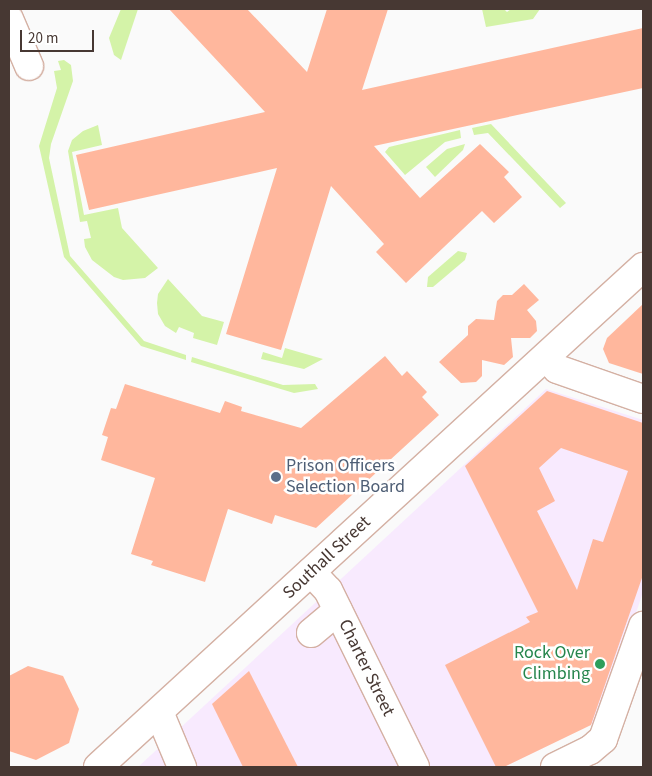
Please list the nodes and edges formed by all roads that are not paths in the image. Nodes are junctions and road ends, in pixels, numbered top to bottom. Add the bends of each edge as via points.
1 (14, 9) edge
2 (9, 13) edge
3 (9, 19) edge
4 (29, 66) dead end
5 (643, 267) edge
6 (546, 357) junction
7 (643, 399) edge
8 (311, 572) junction
9 (338, 610) junction
10 (643, 626) edge
11 (311, 633) dead end
12 (159, 712) junction
13 (595, 759) edge
14 (98, 767) edge
15 (182, 767) edge
16 (415, 767) edge
17 (555, 767) edge

1 - 2 street
3 - 4 street
5 - 6 street, Southall Street
6 - 7 street via 557,369
6 - 8 street, Southall Street
8 - 9 street, Charter Street via 328,590
8 - 12 street, Southall Street
9 - 11 street
9 - 16 street, Charter Street
10 - 13 street
12 - 14 street, Southall Street
12 - 15 street
13 - 17 street

